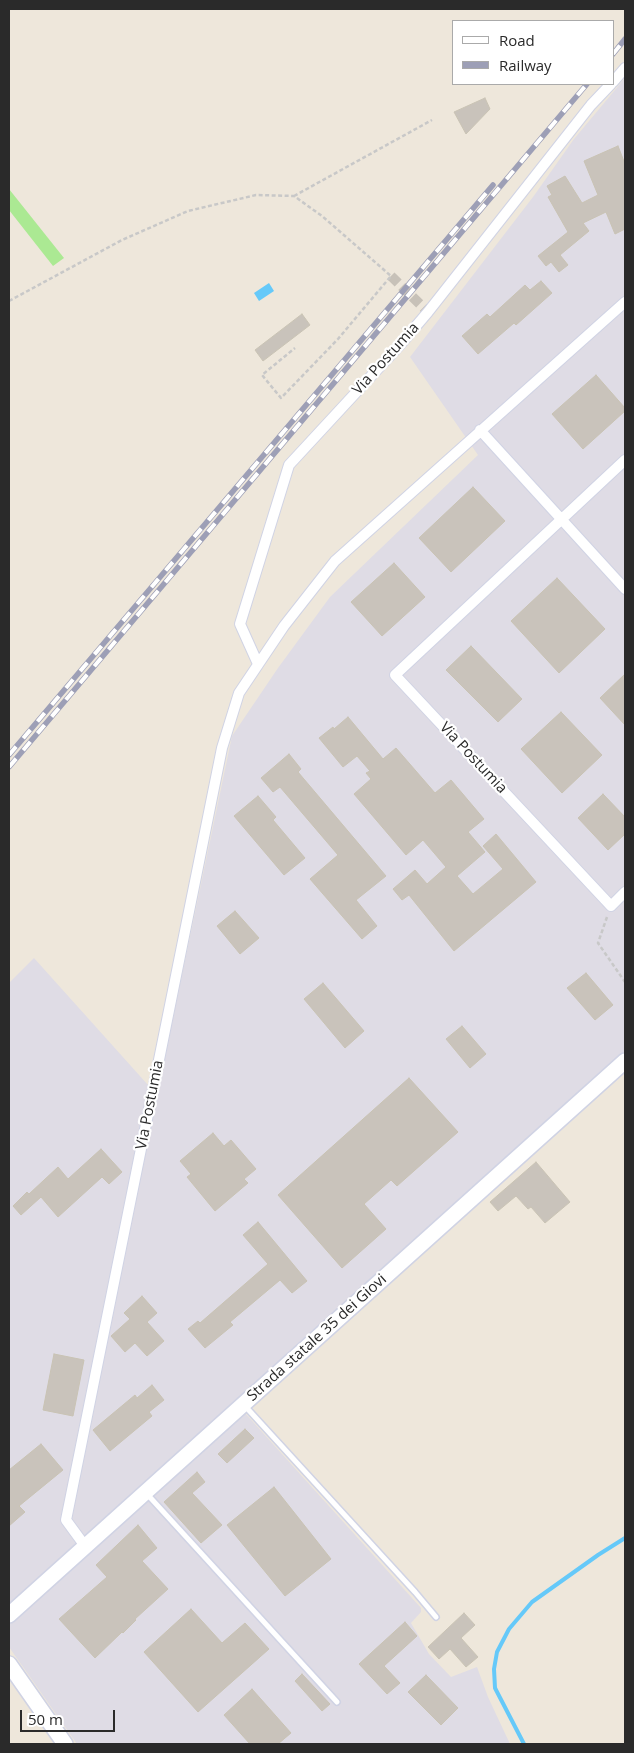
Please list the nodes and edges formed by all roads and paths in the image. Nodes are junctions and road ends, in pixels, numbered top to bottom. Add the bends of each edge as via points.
1 (625, 68) edge
2 (614, 81) edge
3 (610, 85) edge
4 (432, 120) dead end
5 (294, 196) junction
6 (9, 301) edge
7 (625, 302) edge
8 (296, 348) dead end
9 (480, 430) junction
10 (625, 460) edge
11 (562, 520) junction
12 (625, 589) edge
13 (258, 664) junction
14 (625, 892) edge
15 (611, 906) junction
16 (625, 982) edge
17 (625, 1061) edge
18 (243, 1404) junction
19 (145, 1492) junction
20 (85, 1546) junction
21 (9, 1613) edge
22 (436, 1617) dead end
23 (9, 1664) edge
24 (337, 1702) dead end
25 (65, 1744) edge

1 - 2 street, Via Postumia
3 - 13 street, Via Postumia via 428,312 289,465 240,624
4 - 5 path
5 - 6 path via 256,195 188,210 122,240
5 - 8 path via 391,276 338,339 281,398 262,374
7 - 9 street, Via Postumia
9 - 11 street
9 - 13 street, Via Postumia via 335,562
10 - 11 street, Via Postumia
11 - 12 street
11 - 15 street, Via Postumia via 395,675
13 - 20 street, Via Postumia via 239,692 222,748 66,1520
14 - 15 street
15 - 16 path via 598,943
17 - 18 main road, Strada statale 35 dei Giovi
18 - 19 main road, Strada statale 35 dei Giovi
18 - 22 lane
19 - 20 main road, Strada statale 35 dei Giovi
19 - 24 lane
20 - 21 main road, Strada statale 35 dei Giovi
23 - 25 main road

